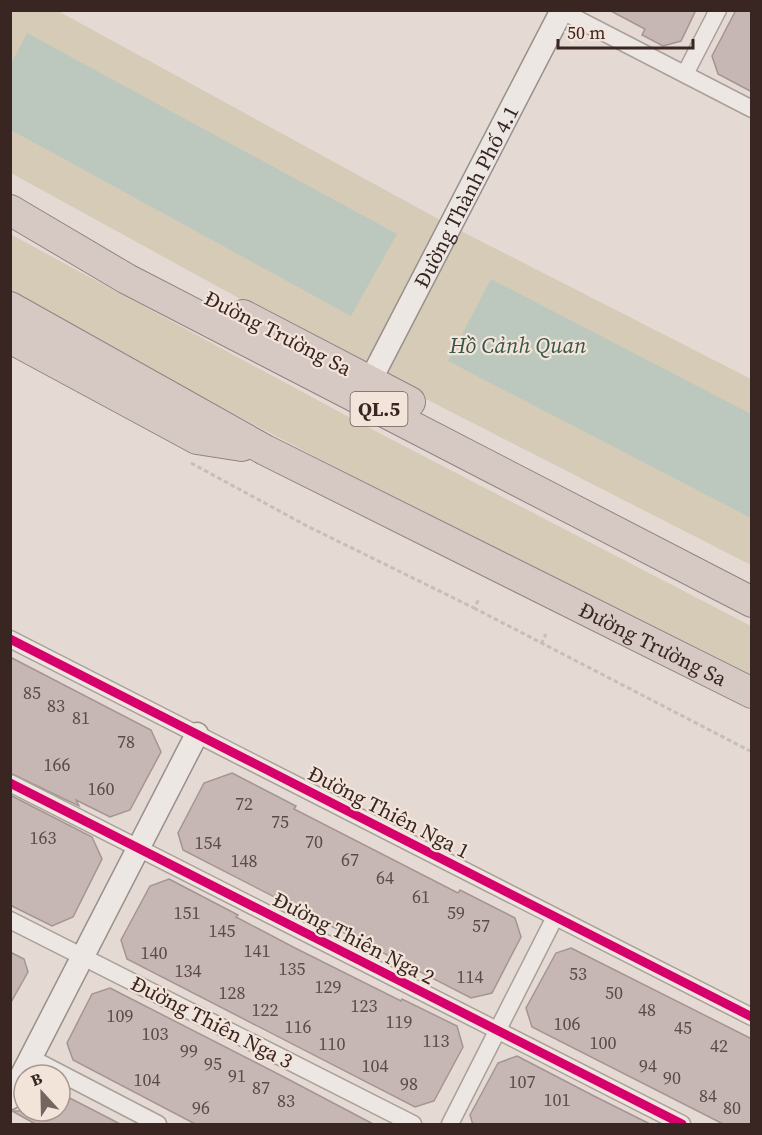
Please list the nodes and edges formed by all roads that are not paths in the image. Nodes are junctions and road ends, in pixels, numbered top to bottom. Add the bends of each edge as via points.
1 (718, 10) edge
2 (562, 11) edge
3 (685, 74) junction
4 (752, 109) edge
5 (10, 192) edge
6 (10, 210) edge
7 (10, 307) edge
8 (10, 338) edge
9 (370, 381) junction
10 (265, 450) junction
11 (566, 506) junction
12 (752, 602) edge
13 (10, 639) edge
14 (752, 693) edge
15 (197, 734) junction
16 (10, 783) edge
17 (138, 848) junction
18 (555, 917) junction
19 (10, 920) edge
20 (83, 957) junction
21 (752, 1017) edge
22 (497, 1031) junction
23 (31, 1058) junction
24 (10, 1098) edge
25 (158, 1125) edge
26 (413, 1125) edge
27 (450, 1125) edge
28 (682, 1125) edge

1 - 3 street
2 - 3 street
2 - 9 street, Đường Thành Phố 4.1
3 - 4 street
5 - 9 highway, Đường Trường Sa / QL.5
6 - 11 highway, Đường Trường Sa / QL.5 via 127,279
7 - 10 highway, Đường Trường Sa
8 - 10 highway, Đường Trường Sa via 197,439
9 - 11 highway, Đường Trường Sa / QL.5 via 513,458
10 - 14 highway, Đường Trường Sa
11 - 12 highway, Đường Trường Sa / QL.5
13 - 15 street, Đường Thiên Nga 1
15 - 17 street
15 - 18 street, Đường Thiên Nga 1
16 - 17 street, Đường Thiên Nga 2
17 - 20 street
17 - 22 street, Đường Thiên Nga 2
18 - 21 street, Đường Thiên Nga 1
18 - 22 street
19 - 20 street, Đường Thiên Nga 3
20 - 23 street
20 - 26 street, Đường Thiên Nga 3
22 - 27 street
22 - 28 street, Đường Thiên Nga 2
23 - 24 street
23 - 25 street

